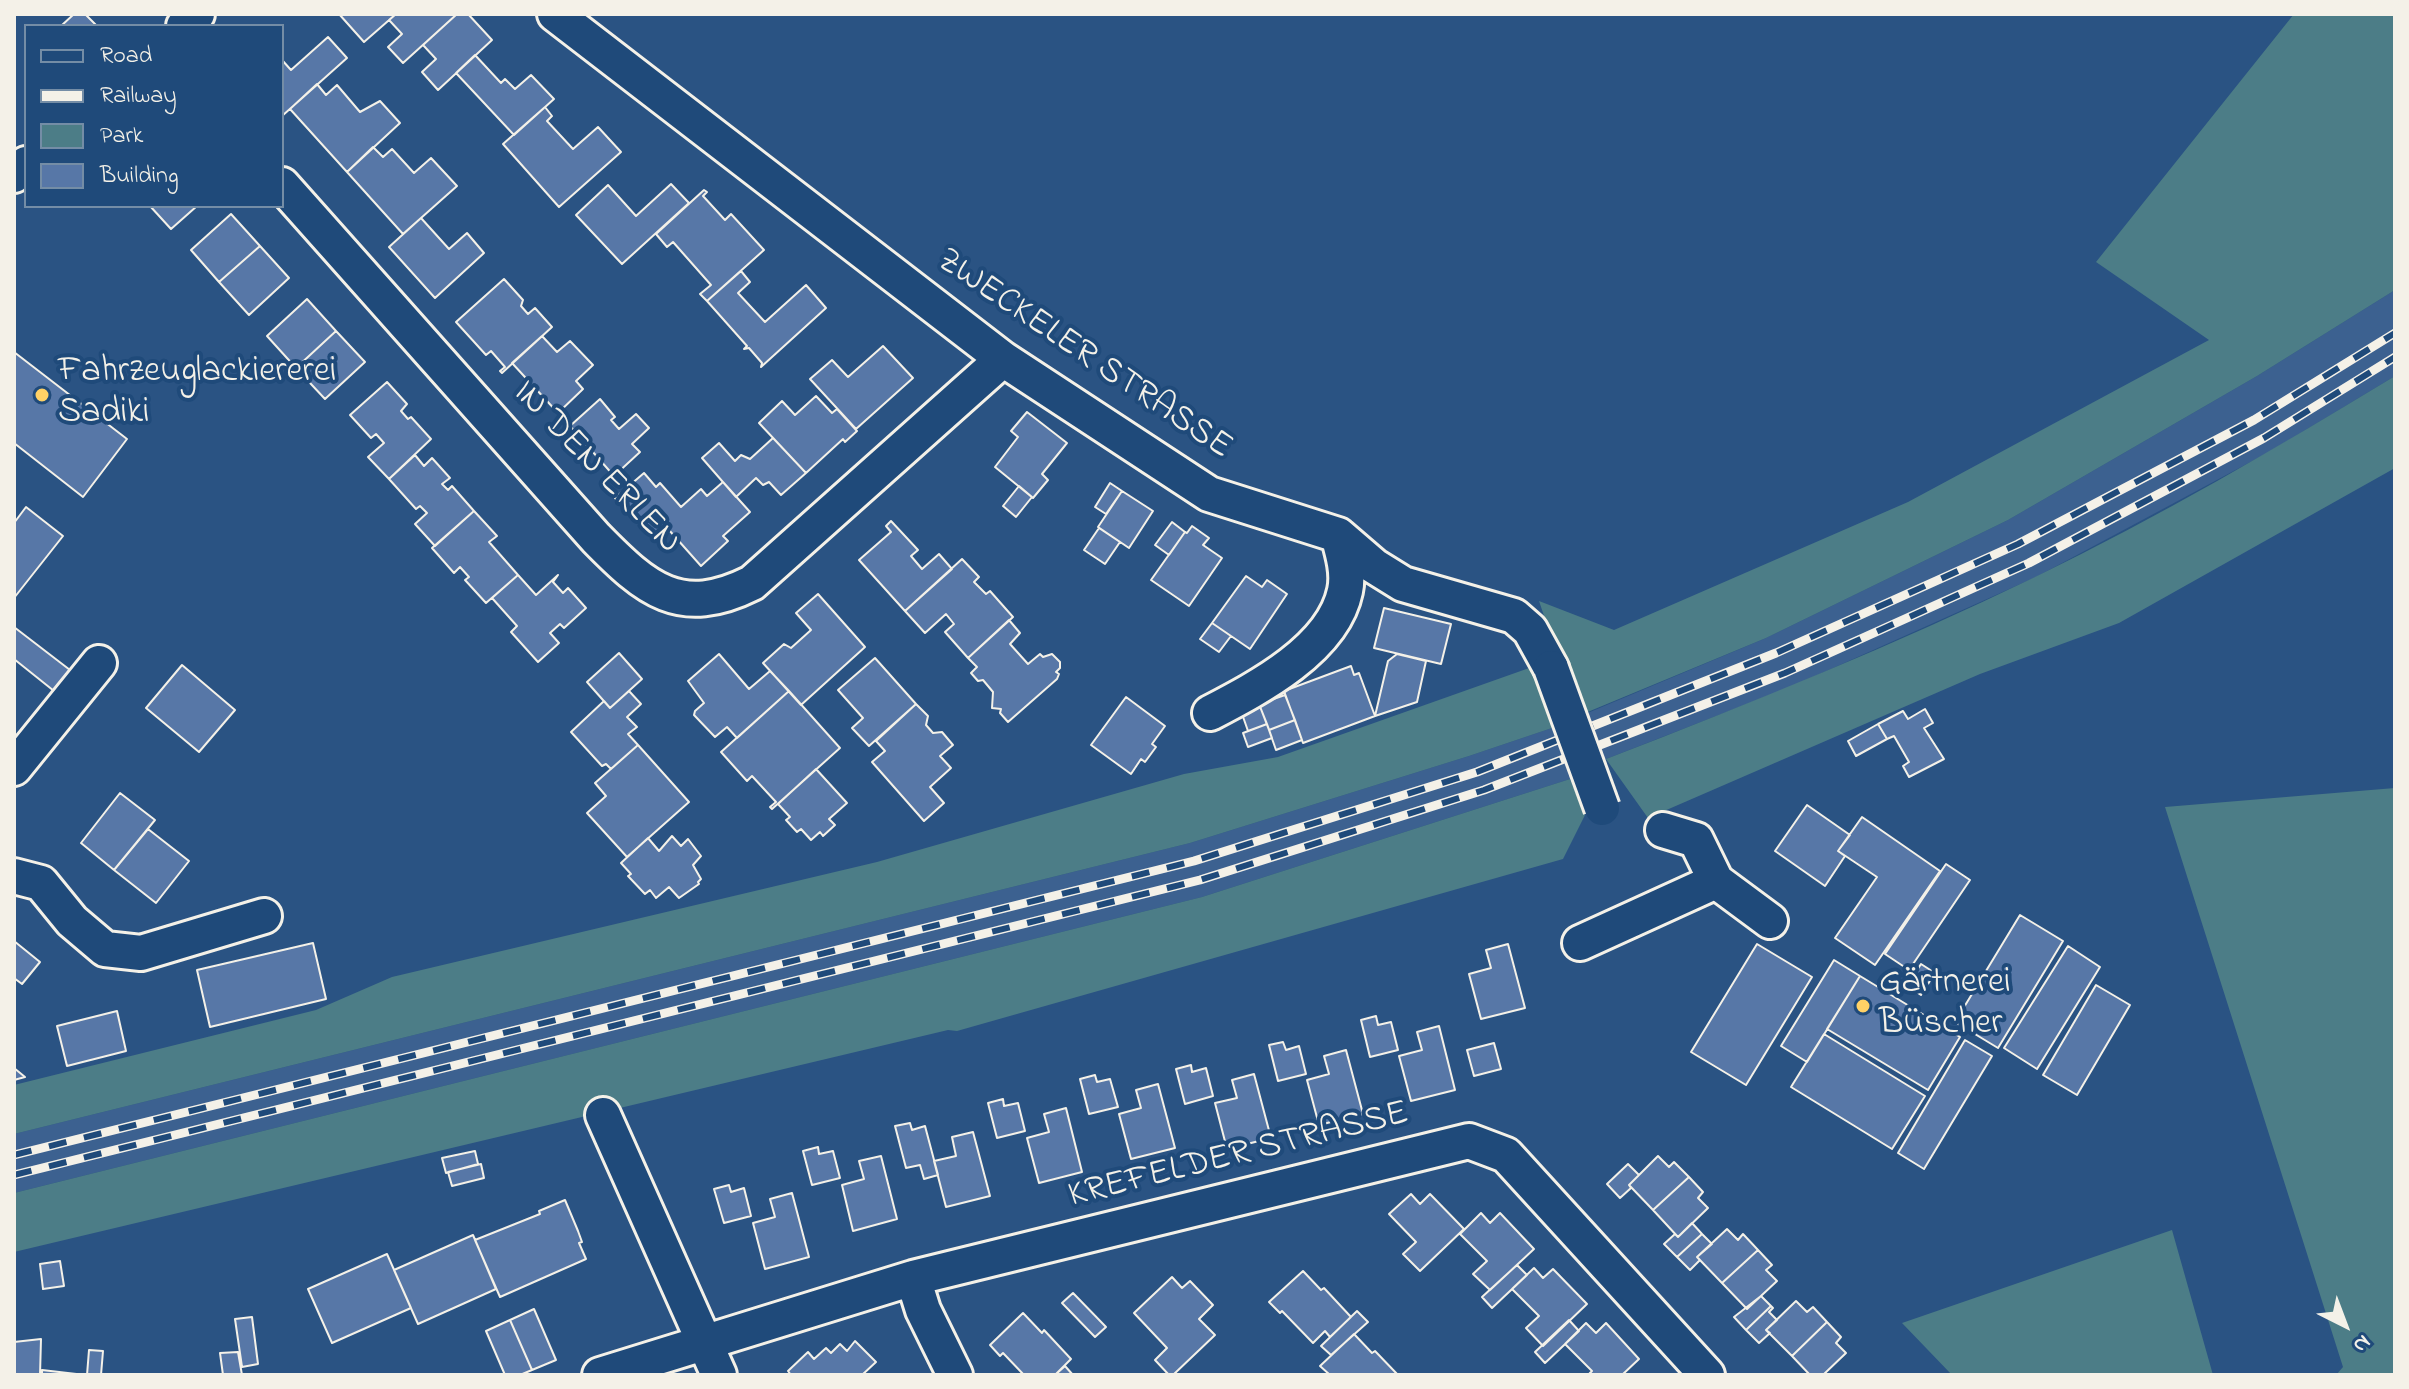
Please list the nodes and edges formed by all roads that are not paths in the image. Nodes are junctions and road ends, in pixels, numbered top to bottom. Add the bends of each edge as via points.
1 (555, 14) edge
2 (284, 187) edge
3 (1003, 359) junction
4 (1338, 535) junction
5 (99, 663) dead end
6 (1210, 713) dead end
7 (14, 768) edge
8 (1602, 808) dead end
9 (1663, 830) dead end
10 (28, 880) edge
11 (1716, 881) junction
12 (264, 916) dead end
13 (1770, 921) dead end
14 (1580, 943) dead end
15 (603, 1115) dead end
16 (913, 1278) junction
17 (703, 1342) junction
18 (600, 1375) edge
19 (719, 1375) edge
20 (955, 1375) edge
21 (1707, 1375) edge

1 - 3 street, ZWECKELER STRASSE
2 - 3 street, IN DEN ERLEN via 596,538 635,575 678,599 729,595 752,583
3 - 4 street, ZWECKELER STRASSE via 1209,494
4 - 6 street via 1346,589 1336,619 1263,686
4 - 8 street, ZWECKELER STRASSE, bridge via 1403,584 1514,616 1530,630 1551,668
5 - 7 street
9 - 11 street via 1696,840
10 - 12 street via 105,949 141,953
11 - 13 street
11 - 14 street
15 - 17 street
16 - 17 street, KREFELDER STRASSE
16 - 20 street
16 - 21 street, KREFELDER STRASSE via 1469,1141 1506,1155
17 - 18 street, KREFELDER STRASSE
17 - 19 street

